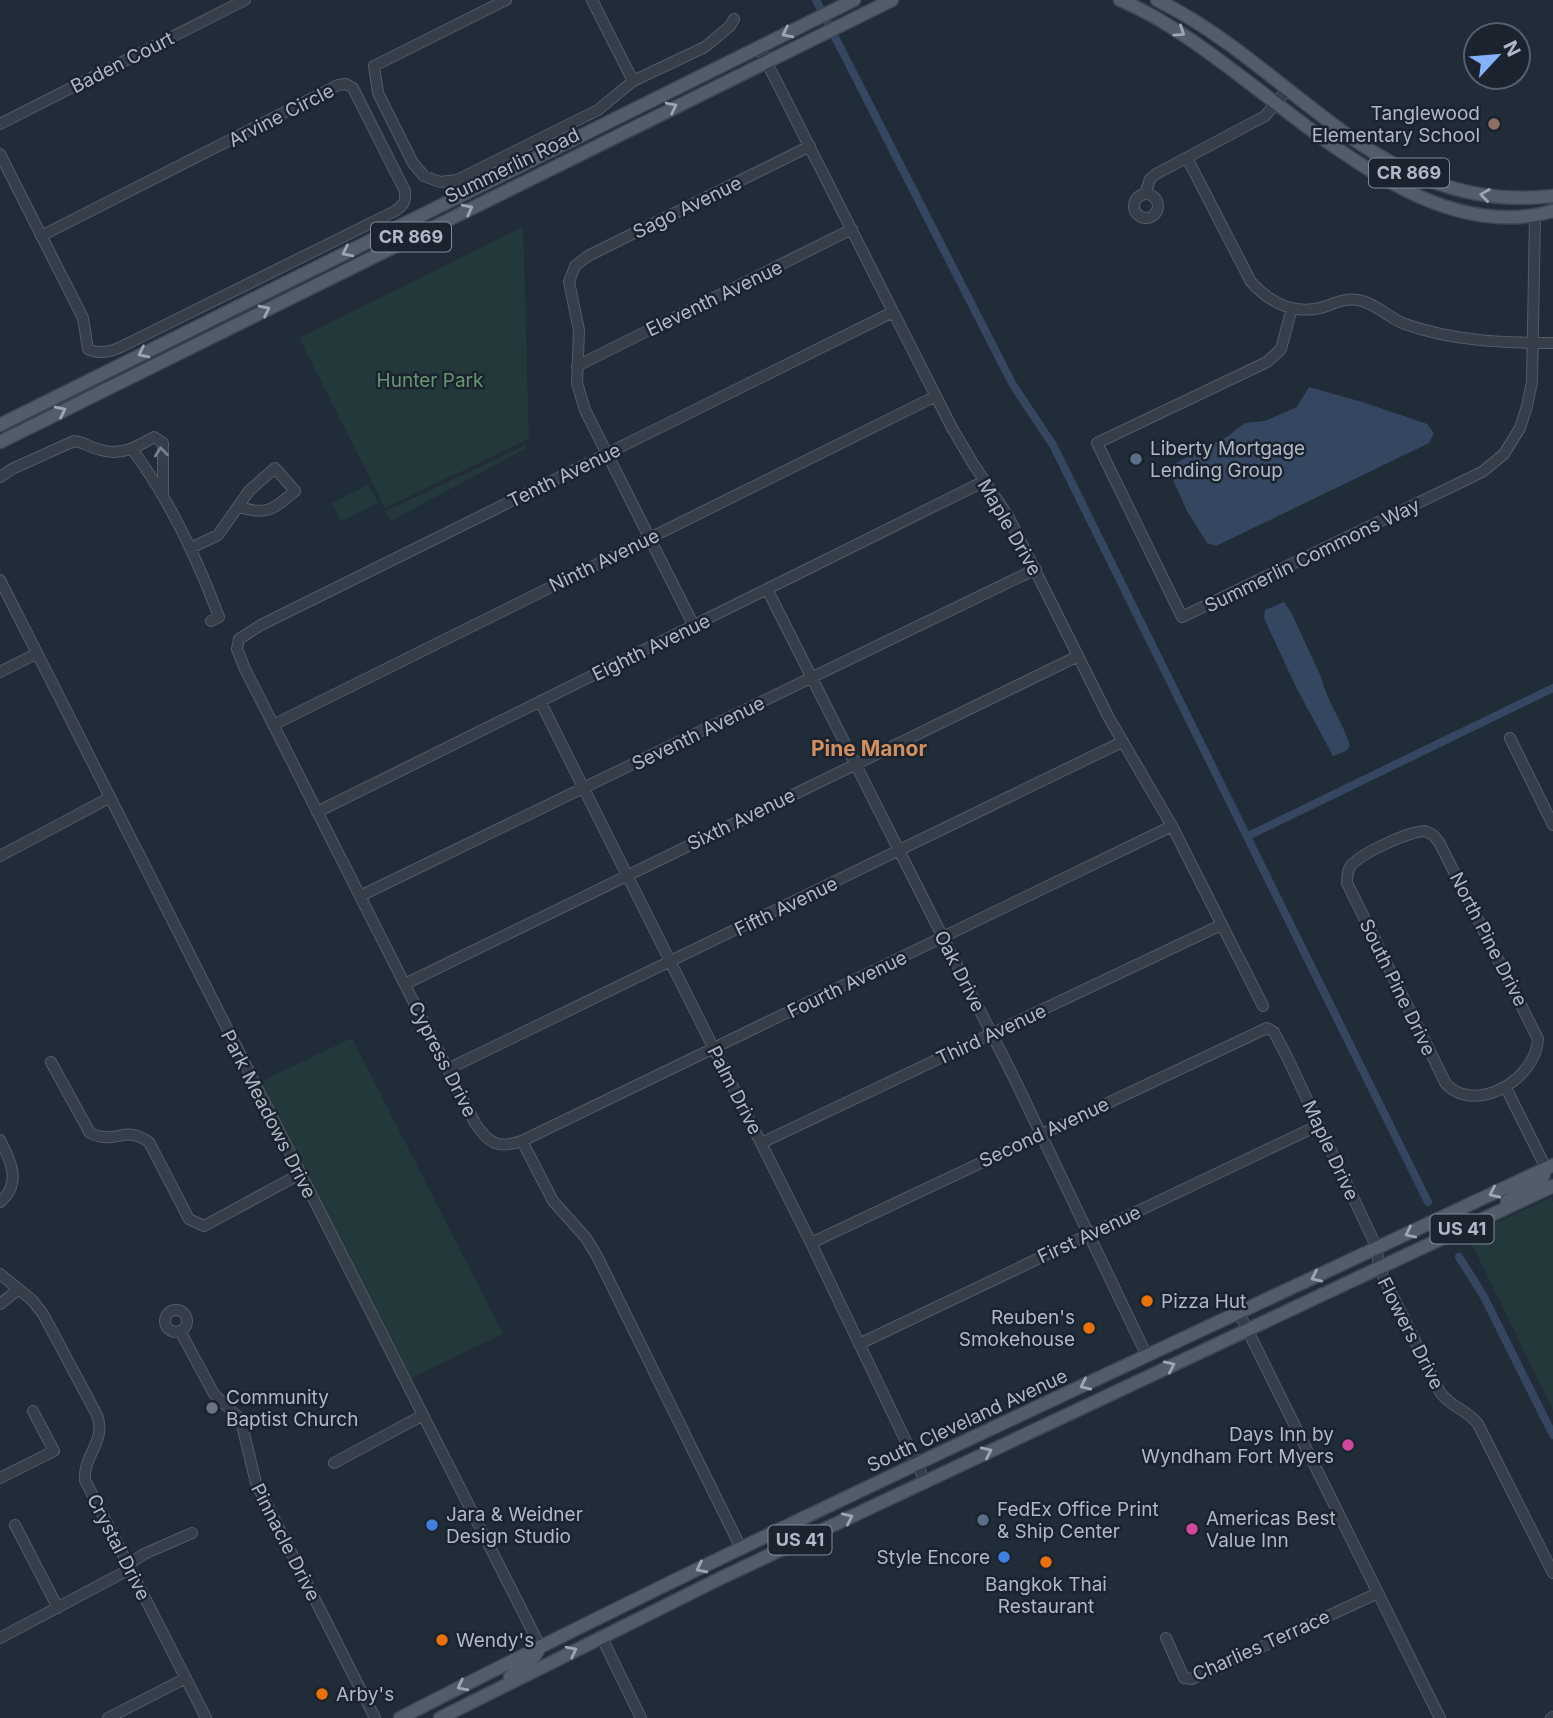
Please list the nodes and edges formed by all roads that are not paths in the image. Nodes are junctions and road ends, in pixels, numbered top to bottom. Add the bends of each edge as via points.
1 (244, 0) edge
2 (506, 0) edge
3 (592, 0) edge
4 (854, 0) edge
5 (892, 0) edge
6 (1120, 0) edge
7 (1157, 0) edge
8 (734, 19) dead end
9 (759, 47) junction
10 (766, 61) junction
11 (634, 81) junction
12 (1287, 90) junction
13 (1278, 104) junction
14 (0, 124) edge
15 (810, 146) junction
16 (0, 154) edge
17 (1187, 158) junction
18 (1145, 194) dead end
19 (1553, 196) edge
20 (1553, 213) edge
21 (1535, 216) junction
22 (852, 229) junction
23 (41, 236) junction
24 (1292, 308) junction
25 (893, 312) junction
26 (1532, 343) junction
27 (1553, 343) edge
28 (577, 366) junction
29 (936, 396) junction
30 (0, 425) edge
31 (0, 442) edge
32 (132, 449) junction
33 (606, 454) junction
34 (0, 477) edge
35 (985, 481) junction
36 (163, 495) junction
37 (239, 507) junction
38 (650, 538) junction
39 (191, 548) junction
40 (1036, 569) junction
41 (0, 580) edge
42 (767, 589) junction
43 (211, 621) dead end
44 (694, 626) junction
45 (238, 642) joint
46 (36, 653) junction
47 (1079, 656) junction
48 (0, 672) edge
49 (812, 677) junction
50 (540, 701) junction
51 (273, 725) junction
52 (1510, 738) dead end
53 (1122, 742) junction
54 (856, 764) junction
55 (583, 788) junction
56 (109, 798) junction
57 (317, 812) junction
58 (1553, 825) edge
59 (1172, 826) junction
60 (1384, 846) joint
61 (900, 851) junction
62 (0, 856) edge
63 (627, 876) junction
64 (360, 896) junction
65 (1221, 925) junction
66 (943, 937) junction
67 (670, 962) junction
68 (405, 984) junction
69 (1263, 1006) dead end
70 (992, 1033) junction
71 (1275, 1034) joint
72 (714, 1048) junction
73 (51, 1062) dead end
74 (448, 1069) junction
75 (1506, 1088) junction
76 (1319, 1125) junction
77 (1041, 1133) junction
78 (0, 1140) edge
79 (522, 1141) junction
80 (761, 1143) junction
81 (1549, 1167) edge
82 (300, 1174) junction
83 (1553, 1186) edge
84 (0, 1202) edge
85 (1502, 1210) junction
86 (1089, 1234) junction
87 (811, 1243) junction
88 (1377, 1248) junction
89 (1379, 1268) junction
90 (0, 1274) edge
91 (19, 1289) junction
92 (0, 1304) edge
93 (1239, 1313) junction
94 (1247, 1330) junction
95 (180, 1331) dead end
96 (859, 1344) junction
97 (1147, 1356) junction
98 (1124, 1388) junction
99 (33, 1411) dead end
100 (423, 1415) junction
101 (334, 1463) dead end
102 (917, 1465) junction
103 (0, 1478) edge
104 (925, 1482) junction
105 (15, 1525) dead end
106 (192, 1533) dead end
107 (741, 1548) junction
108 (128, 1567) junction
109 (1553, 1573) edge
110 (723, 1577) junction
111 (1377, 1593) junction
112 (642, 1595) junction
113 (58, 1608) junction
114 (601, 1636) junction
115 (0, 1638) edge
116 (1166, 1638) dead end
117 (540, 1646) junction
118 (186, 1678) junction
119 (499, 1688) junction
120 (108, 1718) edge
121 (206, 1718) edge
122 (374, 1718) edge
123 (400, 1718) edge
124 (440, 1718) edge
125 (641, 1718) edge
126 (1440, 1718) edge

1 - 14 street, Baden Court
2 - 11 street via 374,66 378,93 424,176 440,182 457,180 598,110
3 - 11 street
4 -> 9 main road, Summerlin Road / CR 869
5 - 10 main road, Summerlin Road / CR 869
6 -> 13 main road, CR 869 via 1172,26
7 - 12 main road, CR 869 via 1190,16
8 - 11 street via 705,47
9 - 10 street, Maple Drive
9 -> 30 main road, Summerlin Road / CR 869
10 - 15 street, Maple Drive
31 -> 10 main road, Summerlin Road / CR 869
12 - 13 street
19 -> 12 main road, CR 869 via 1493,197 1426,181 1375,155
13 - 17 street via 1265,116
13 - 21 main road, CR 869 via 1399,188 1464,211
15 - 22 street, Maple Drive
15 - 28 street, Sago Avenue via 575,266 570,290 579,330
16 - 23 street
17 - 18 street via 1150,179
17 - 24 street via 1251,282 1270,299
20 - 21 main road, CR 869
21 - 26 street, Summerlin Commons Way
22 - 25 street, Maple Drive
22 - 28 street, Eleventh Avenue
23 - 23 street, Arvine Circle via 346,83 353,88 406,199 395,211 104,353 88,349 83,318
24 - 26 street via 1356,299 1422,329
24 - 26 street, Summerlin Commons Way via 1281,349 1268,362 1097,443 1182,617 1482,472 1504,454 1520,428 1532,382
25 - 29 street, Maple Drive
25 - 33 street, Tenth Avenue
26 - 27 street
28 - 33 street via 579,392
29 - 35 street, Maple Drive
29 - 38 street, Ninth Avenue
32 - 34 street via 106,452 74,441
32 - 36 street
36 -> 32 street via 163,443 154,437
33 - 38 street
33 - 45 street, Tenth Avenue via 261,625
35 - 40 street, Maple Drive
35 - 42 street, Eighth Avenue
36 - 39 street
37 - 37 street via 275,467 295,491 266,511
37 - 39 street via 218,535
38 - 44 street
38 - 51 street, Ninth Avenue
39 - 43 street via 219,617
40 - 47 street, Maple Drive
40 - 49 street, Seventh Avenue
41 - 46 street, Park Meadows Drive
42 - 44 street, Eighth Avenue
42 - 49 street, Oak Drive
44 - 50 street, Eighth Avenue
45 - 51 street, Cypress Drive via 238,654
46 - 48 street
46 - 56 street, Park Meadows Drive
47 - 53 street, Maple Drive
47 - 54 street, Sixth Avenue
49 - 54 street, Oak Drive
49 - 55 street, Seventh Avenue
50 - 55 street, Palm Drive
50 - 57 street, Eighth Avenue
51 - 57 street, Cypress Drive
52 - 58 street
53 - 59 street, Maple Drive
53 - 61 street, Fifth Avenue
54 - 61 street, Oak Drive
54 - 63 street, Sixth Avenue
55 - 63 street, Palm Drive
55 - 64 street, Seventh Avenue
56 - 62 street
56 - 82 street, Park Meadows Drive
57 - 64 street, Cypress Drive
59 - 65 street, Maple Drive
59 - 66 street, Fourth Avenue
60 - 75 street, North Pine Drive via 1416,832 1433,835 1512,984 1538,1039 1530,1063
60 - 75 street, South Pine Drive via 1356,861 1346,874 1347,883 1446,1084 1461,1094
61 - 66 street, Oak Drive
61 - 67 street, Fifth Avenue
63 - 67 street, Palm Drive
63 - 68 street, Sixth Avenue
64 - 68 street, Cypress Drive
65 - 69 street, Maple Drive
65 - 70 street, Third Avenue
66 - 70 street, Oak Drive
66 - 72 street, Fourth Avenue
67 - 72 street, Palm Drive
67 - 74 street, Fifth Avenue
68 - 74 street, Cypress Drive
70 - 77 street, Oak Drive
70 - 80 street, Third Avenue
71 - 76 street, Maple Drive
71 - 77 street, Second Avenue via 1267,1028
72 - 79 street, Fourth Avenue
72 - 80 street, Palm Drive
73 - 82 street via 90,1133 102,1139 137,1134 149,1142 190,1219 204,1226
74 - 79 street, Cypress Drive via 486,1138 504,1146
75 - 81 street
76 - 86 street, First Avenue
76 - 88 street, Maple Drive
77 - 86 street, Oak Drive
77 - 87 street, Second Avenue
78 - 84 street via 11,1163 13,1181
79 - 107 street via 553,1202 597,1256
80 - 87 street, Palm Drive
81 - 85 main road via 1542,1180 1507,1201
81 -> 88 main road, South Cleveland Avenue / US 41
82 - 100 street, Park Meadows Drive
83 - 85 main road, South Cleveland Avenue / US 41
85 - 89 main road, South Cleveland Avenue / US 41
86 - 96 street, First Avenue
86 - 97 street, Oak Drive
87 - 96 street, Palm Drive
88 - 89 street, Maple Drive
88 -> 93 main road, South Cleveland Avenue / US 41
89 - 94 main road, South Cleveland Avenue / US 41
89 - 109 street, Flowers Drive via 1440,1392 1478,1424
90 - 91 street, Crystal Drive
91 - 92 street
91 - 108 street, Crystal Drive via 43,1314 101,1424 99,1441 86,1463 85,1480
93 - 94 street
93 - 97 main road, South Cleveland Avenue / US 41
98 -> 94 main road, South Cleveland Avenue / US 41
94 - 111 street
95 - 122 street, Pinnacle Drive via 214,1394 239,1418 256,1483
96 - 102 street, Palm Drive
97 - 98 main road via 1145,1367
97 -> 102 main road, South Cleveland Avenue / US 41
104 -> 98 main road, South Cleveland Avenue / US 41
99 - 103 street via 54,1451
100 - 101 street
100 - 117 street, Park Meadows Drive
102 - 104 street, Palm Drive
102 - 107 main road, South Cleveland Avenue / US 41
110 -> 104 main road, South Cleveland Avenue / US 41
105 - 113 street
106 - 108 street via 144,1554
107 - 110 main road
107 -> 112 main road, South Cleveland Avenue / US 41
108 - 113 street
108 - 118 street, Crystal Drive
110 - 114 main road, South Cleveland Avenue / US 41
111 - 116 street, Charlies Terrace via 1192,1679 1184,1678
111 - 126 street
112 - 114 main road via 622,1615 606,1623
112 - 117 main road, South Cleveland Avenue / US 41
113 - 115 street
119 -> 114 main road, South Cleveland Avenue / US 41
114 - 125 street
117 - 119 main road via 532,1661
117 -> 123 main road, South Cleveland Avenue / US 41
118 - 120 street
118 - 121 street, Crystal Drive
119 - 124 main road, South Cleveland Avenue / US 41

